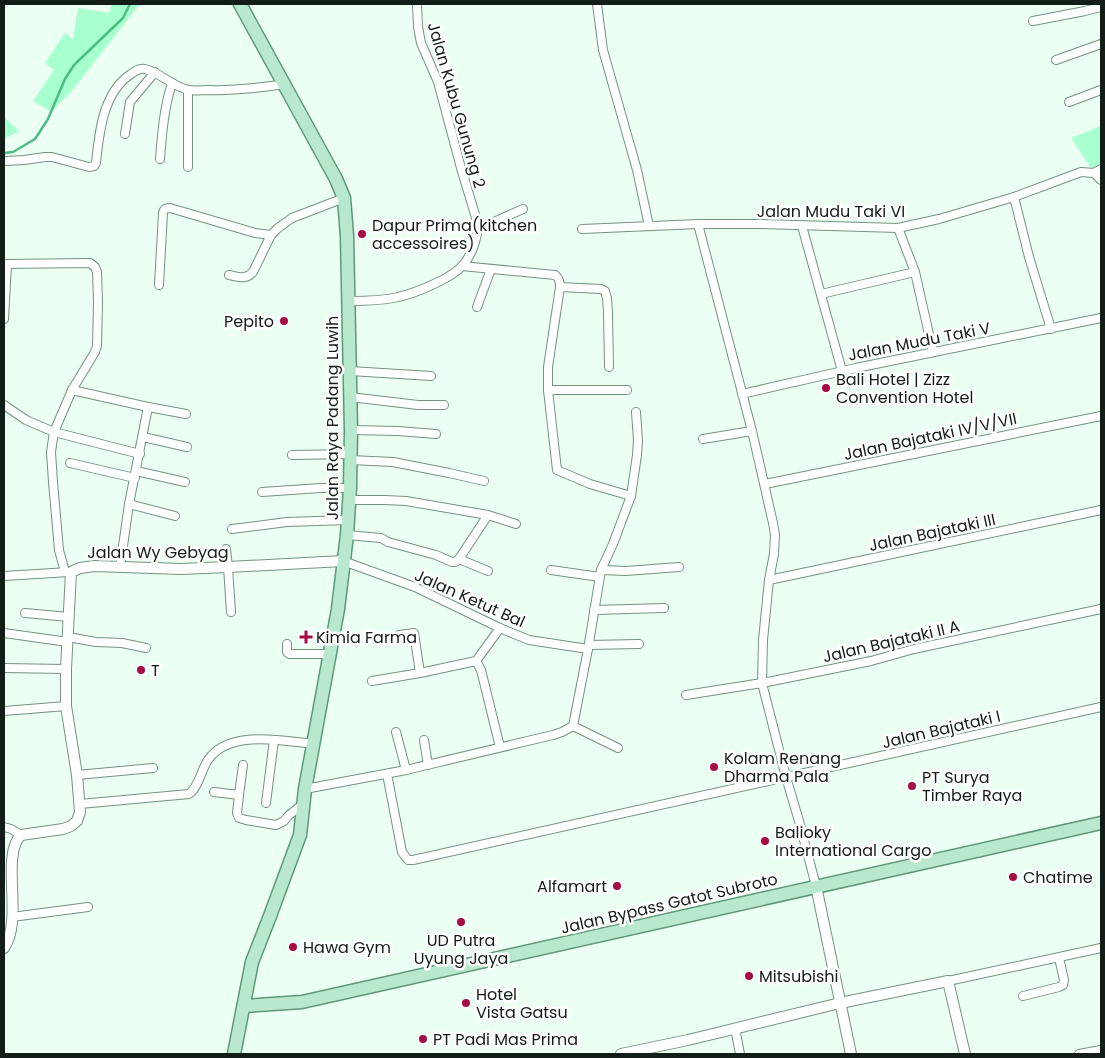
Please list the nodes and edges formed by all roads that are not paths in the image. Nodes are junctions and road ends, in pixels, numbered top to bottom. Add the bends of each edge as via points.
1 (240, 4) edge
2 (417, 4) edge
3 (597, 4) edge
4 (1101, 5) edge
5 (1033, 21) dead end
6 (1101, 44) edge
7 (1056, 60) dead end
8 (155, 72) junction
9 (172, 84) junction
10 (284, 84) junction
11 (188, 90) junction
12 (1101, 90) edge
13 (1070, 102) dead end
14 (125, 134) dead end
15 (160, 159) dead end
16 (4, 161) edge
17 (188, 167) dead end
18 (1098, 171) edge
19 (1101, 180) edge
20 (1014, 197) junction
21 (344, 198) junction
22 (523, 209) dead end
23 (698, 224) junction
24 (649, 226) junction
25 (802, 226) junction
26 (898, 228) junction
27 (478, 229) junction
28 (582, 229) dead end
29 (271, 235) junction
30 (5, 264) edge
31 (462, 266) junction
32 (491, 269) junction
33 (915, 272) junction
34 (229, 275) dead end
35 (159, 285) dead end
36 (560, 287) junction
37 (5, 291) edge
38 (821, 294) junction
39 (348, 301) junction
40 (477, 307) dead end
41 (1101, 318) edge
42 (4, 319) edge
43 (1051, 329) junction
44 (933, 352) junction
45 (609, 367) dead end
46 (350, 371) junction
47 (842, 371) junction
48 (431, 376) dead end
49 (72, 390) junction
50 (548, 390) junction
51 (628, 390) dead end
52 (742, 394) junction
53 (350, 397) junction
54 (4, 405) edge
55 (444, 405) dead end
56 (148, 407) junction
57 (636, 412) dead end
58 (186, 414) dead end
59 (1101, 416) edge
60 (351, 430) junction
61 (752, 431) junction
62 (54, 432) junction
63 (436, 434) dead end
64 (143, 437) junction
65 (703, 439) dead end
66 (187, 447) dead end
67 (140, 454) junction
68 (292, 455) dead end
69 (350, 457) junction
70 (70, 463) dead end
71 (136, 474) junction
72 (484, 481) dead end
73 (185, 482) dead end
74 (765, 484) junction
75 (262, 492) dead end
76 (349, 494) junction
77 (631, 496) junction
78 (129, 504) junction
79 (1101, 510) edge
80 (488, 515) junction
81 (175, 516) dead end
82 (348, 520) junction
83 (516, 524) dead end
84 (232, 529) dead end
85 (347, 535) junction
86 (226, 549) dead end
87 (459, 559) junction
88 (343, 561) junction
89 (120, 567) junction
90 (228, 567) junction
91 (679, 567) dead end
92 (551, 570) dead end
93 (488, 571) dead end
94 (68, 572) junction
95 (601, 574) junction
96 (4, 576) edge
97 (769, 580) junction
98 (664, 608) dead end
99 (1101, 608) edge
100 (594, 610) junction
101 (230, 612) dead end
102 (25, 613) dead end
103 (69, 617) junction
104 (500, 628) junction
105 (4, 633) edge
106 (399, 635) dead end
107 (68, 640) junction
108 (287, 644) dead end
109 (639, 644) dead end
110 (588, 647) junction
111 (146, 648) dead end
112 (330, 654) junction
113 (476, 661) junction
114 (4, 668) edge
115 (66, 668) junction
116 (420, 673) junction
117 (372, 681) dead end
118 (762, 683) junction
119 (686, 695) dead end
120 (66, 706) junction
121 (1101, 707) edge
122 (4, 711) edge
123 (573, 726) junction
124 (396, 732) dead end
125 (274, 740) junction
126 (424, 740) dead end
127 (314, 744) junction
128 (500, 747) junction
129 (618, 748) dead end
130 (428, 764) junction
131 (243, 765) dead end
132 (153, 768) dead end
133 (406, 770) junction
134 (387, 774) junction
135 (77, 775) junction
136 (786, 777) junction
137 (305, 789) junction
138 (214, 792) dead end
139 (238, 795) junction
140 (266, 803) dead end
141 (80, 804) junction
142 (304, 804) junction
143 (1101, 823) edge
144 (4, 827) edge
145 (21, 835) junction
146 (8, 857) edge
147 (816, 886) junction
148 (88, 908) dead end
149 (10, 915) edge
150 (4, 948) edge
151 (1101, 948) edge
152 (1059, 958) junction
153 (948, 981) junction
154 (1022, 996) dead end
155 (840, 1003) junction
156 (244, 1006) junction
157 (735, 1028) junction
158 (1101, 1050) edge
159 (234, 1054) edge
160 (621, 1054) edge
161 (740, 1054) edge
162 (851, 1054) edge
163 (965, 1054) edge
164 (1078, 1054) edge

1 - 10 main road, Jalan Raya Padang Luwih
2 - 27 street, Jalan Kubu Gunung 2 via 421,42 438,82
3 - 24 street via 603,50 637,170
4 - 5 street
6 - 7 street
8 - 9 street
8 - 14 street via 130,102
8 - 16 street via 140,69 122,80 108,104 94,166 52,157
9 - 11 street
9 - 15 street via 164,117
10 - 11 street via 230,91
10 - 21 main road, Jalan Raya Padang Luwih
11 - 17 street
12 - 13 street
18 - 19 street
18 - 20 street, Jalan Mudu Taki VI via 1081,172
20 - 26 street, Jalan Mudu Taki VI
20 - 43 street
21 - 29 street via 292,218
21 - 39 main road, Jalan Raya Padang Luwih
22 - 27 street
23 - 24 street, Jalan Mudu Taki VI
23 - 25 street, Jalan Mudu Taki VI
23 - 52 street
24 - 28 street, Jalan Mudu Taki VI
25 - 26 street, Jalan Mudu Taki VI
25 - 38 street
26 - 33 street
27 - 31 street via 475,243
29 - 34 street via 250,276
29 - 35 street via 166,208 163,213
30 - 37 street
30 - 49 street via 90,262 95,267 97,346
31 - 32 street
31 - 39 street via 429,286 398,297
32 - 36 street via 554,275 558,277
32 - 40 street
33 - 38 street
33 - 44 street
36 - 45 street via 605,291
36 - 50 street via 548,367
37 - 42 street
38 - 47 street
39 - 46 main road, Jalan Raya Padang Luwih
41 - 43 street, Jalan Mudu Taki V
43 - 44 street, Jalan Mudu Taki V
44 - 47 street, Jalan Mudu Taki V
46 - 48 street
46 - 53 main road, Jalan Raya Padang Luwih
47 - 52 street, Jalan Mudu Taki V
49 - 56 street
49 - 62 street
50 - 51 street
50 - 77 street via 557,470
52 - 61 street
53 - 55 street
53 - 60 main road, Jalan Raya Padang Luwih
54 - 62 street via 26,420
56 - 58 street
56 - 64 street
57 - 77 street via 638,441
59 - 74 street, Jalan Bajataki IV/V/VII
60 - 63 street
60 - 69 main road, Jalan Raya Padang Luwih
61 - 65 street
61 - 74 street
62 - 67 street
62 - 94 street via 51,452 59,550
64 - 66 street
64 - 67 street
67 - 71 street
68 - 69 street
69 - 72 street via 393,462
69 - 76 main road, Jalan Raya Padang Luwih
70 - 71 street
71 - 73 street
71 - 78 street
74 - 97 street via 774,535
75 - 76 street via 321,488
76 - 80 street
76 - 82 main road, Jalan Raya Padang Luwih
77 - 95 street
78 - 81 street
78 - 89 street
79 - 97 street, Jalan Bajataki III
80 - 83 street
80 - 87 street
82 - 84 street via 287,522
82 - 85 main road, Jalan Raya Padang Luwih
85 - 87 street via 381,538 452,562
85 - 88 main road, Jalan Raya Padang Luwih
86 - 90 street
87 - 93 street
88 - 90 street, Jalan Wy Gebyag
88 - 104 street, Jalan Ketut Bal via 415,587
88 - 112 main road, Jalan Raya Padang Luwih
89 - 90 street, Jalan Wy Gebyag
89 - 94 street, Jalan Wy Gebyag via 86,566
90 - 101 street
91 - 95 street
92 - 95 street
94 - 96 street
94 - 103 street, Jalan Wy Gebyag
95 - 100 street
97 - 118 street
98 - 100 street
99 - 118 street, Jalan Bajataki II A
100 - 110 street
102 - 103 street
103 - 107 street, Jalan Wy Gebyag
104 - 110 street, Jalan Ketut Bal via 529,640
104 - 113 street
105 - 107 street
106 - 116 street via 414,633
107 - 111 street
107 - 115 street, Jalan Wy Gebyag
108 - 112 street via 289,654
109 - 110 street, Jalan Ketut Bal
110 - 123 street
112 - 127 main road, Jalan Raya Padang Luwih
113 - 116 street
113 - 128 street
114 - 115 street
115 - 120 street, Jalan Wy Gebyag
116 - 117 street
118 - 119 street, Jalan Bajataki II A
118 - 136 street
120 - 122 street
120 - 135 street, Jalan Wy Gebyag
121 - 136 street, Jalan Bajataki I
123 - 128 street via 562,732
123 - 129 street
124 - 133 street
125 - 127 street
125 - 140 street
125 - 141 street via 246,739 214,753 189,794
126 - 130 street
127 - 137 main road, Jalan Raya Padang Luwih
128 - 130 street
130 - 133 street
131 - 139 street
132 - 135 street
133 - 134 street
134 - 136 street, Jalan Bajataki I via 402,852 408,860
134 - 137 street
135 - 141 street, Jalan Wy Gebyag
136 - 147 street
137 - 142 main road, Jalan Raya Padang Luwih
138 - 139 street
139 - 142 street via 239,818 274,825
141 - 145 street, Jalan Wy Gebyag via 77,821 71,826
142 - 156 main road, Jalan Raya Padang Luwih via 300,835 252,962
143 - 147 main road, Jalan Bypass Gatot Subroto
144 - 145 street
145 - 146 street
146 - 149 street
147 - 155 street
147 - 156 main road, Jalan Bypass Gatot Subroto via 302,1002
148 - 149 street
149 - 150 street via 10,936
151 - 152 street
152 - 153 street
152 - 154 street via 1063,985
153 - 155 street
153 - 163 street
155 - 157 street
155 - 162 street
156 - 159 main road, Jalan Raya Padang Luwih
157 - 160 street
157 - 161 street
158 - 164 street

